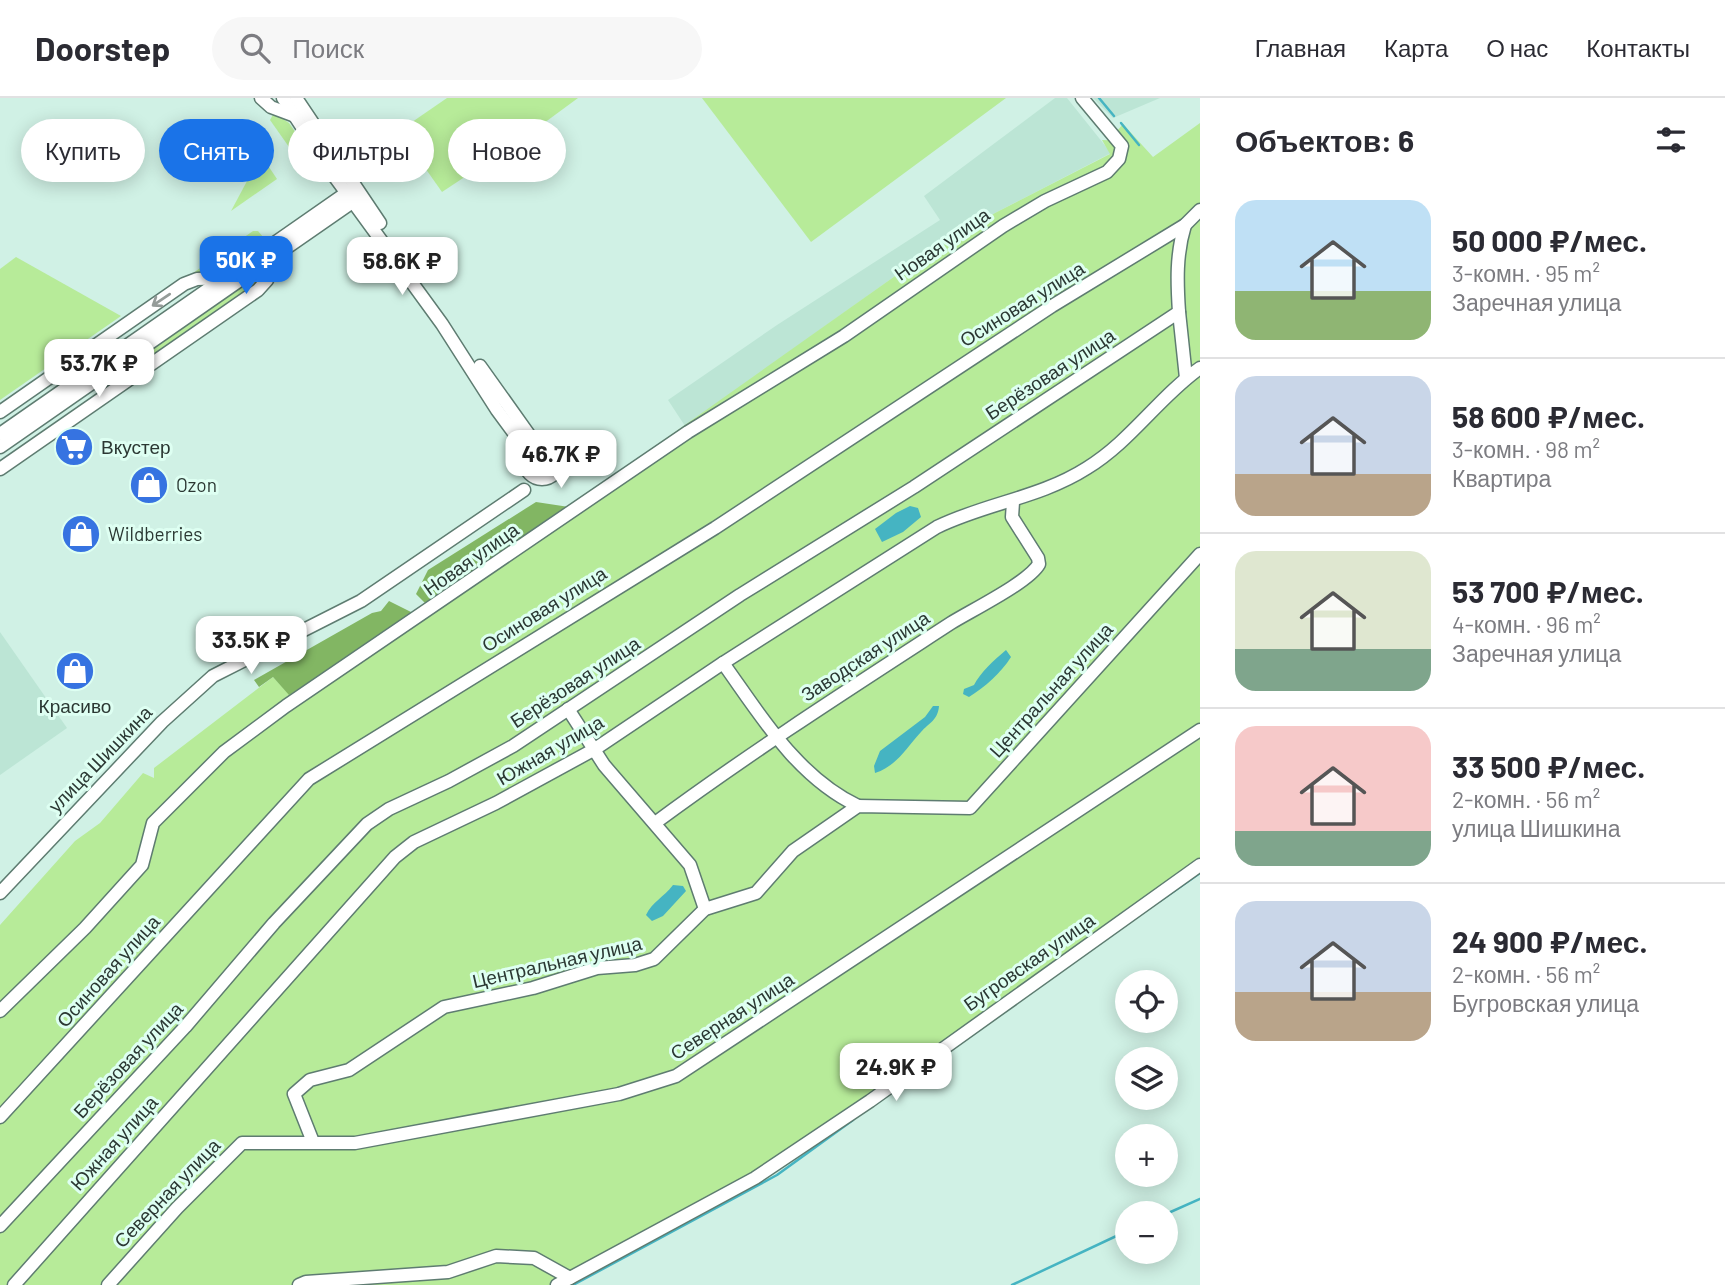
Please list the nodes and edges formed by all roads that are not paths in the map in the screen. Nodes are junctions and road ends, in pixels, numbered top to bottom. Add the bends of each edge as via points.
1 (261, 98) edge
2 (283, 98) edge
3 (296, 98) edge
4 (1082, 98) edge
5 (295, 116) junction
6 (354, 194) junction
7 (1200, 210) edge
8 (1185, 225) junction
9 (278, 254) junction
10 (224, 278) junction
11 (1179, 312) junction
12 (1200, 368) edge
13 (1186, 378) junction
14 (0, 412) edge
15 (0, 434) edge
16 (0, 447) edge
17 (533, 449) dead end
18 (0, 469) edge
19 (524, 490) dead end
20 (1013, 502) junction
21 (1200, 554) edge
22 (723, 663) junction
23 (568, 709) junction
24 (1200, 730) edge
25 (775, 737) junction
26 (595, 749) junction
27 (858, 806) junction
28 (655, 824) junction
29 (1200, 864) edge
30 (0, 893) edge
31 (705, 909) junction
32 (0, 1012) edge
33 (0, 1117) edge
34 (313, 1142) junction
35 (0, 1226) edge
36 (570, 1278) junction
37 (14, 1285) edge
38 (108, 1285) edge
39 (299, 1285) edge
40 (557, 1285) edge

1 - 5 street
2 - 5 street
3 - 6 street
4 - 32 street, Новая улица via 1122,146 1119,159 1107,172 1003,226 844,336 688,432 224,752 153,822 142,864
5 - 6 street
6 - 9 street
6 - 10 street
6 - 17 street
7 - 8 street, Осиновая улица
8 - 11 street via 1179,244
8 - 33 street, Осиновая улица via 1017,329 715,528 309,779
9 - 16 street
9 - 18 street via 258,289
10 -> 14 street via 184,284
10 - 15 street
11 - 13 street
11 - 23 street, Берёзовая улица
12 - 13 street, Южная улица
13 - 20 street, Южная улица via 1137,429 1088,468
19 - 30 street, улица Шишкина via 361,601 213,676 162,722
20 - 22 street, Южная улица via 968,512 937,527
20 - 25 street, Заводская улица via 1012,517 1038,558 1035,570
21 - 27 street, Центральная улица via 970,807
22 - 25 street
22 - 26 street, Южная улица
23 - 26 street
23 - 35 street, Берёзовая улица via 513,746 366,824 186,1027
24 - 34 street, Северная улица via 676,1076 619,1094 405,1135 355,1143
25 - 27 street via 813,777
25 - 28 street, Заводская улица
26 - 28 street
26 - 37 street, Южная улица via 414,842 395,858
27 - 31 street, Центральная улица via 793,850 755,893
28 - 31 street via 690,865
29 - 36 street, Бугровская улица via 755,1178
31 - 34 street, Центральная улица via 654,960 597,968 533,988 444,1007 349,1070 310,1080 293,1094
34 - 38 street, Северная улица via 242,1143
36 - 39 street via 534,1258 496,1256 448,1272
36 - 40 street, Бугровская улица

